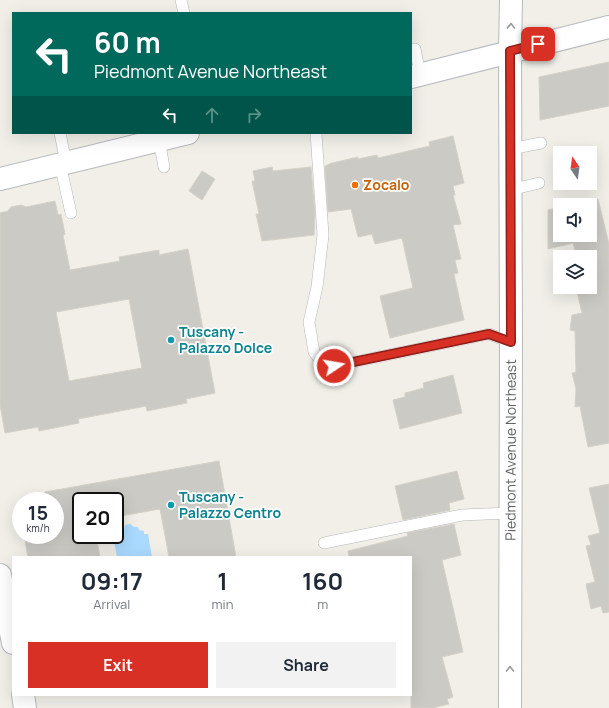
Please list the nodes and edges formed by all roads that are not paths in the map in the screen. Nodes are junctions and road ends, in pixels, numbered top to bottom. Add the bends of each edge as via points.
1 (181, 0) edge
2 (511, 0) edge
3 (184, 12) edge
4 (609, 27) edge
5 (415, 49) dead end
6 (510, 51) junction
7 (416, 76) edge
8 (60, 134) edge
9 (184, 134) edge
10 (316, 134) edge
11 (158, 140) junction
12 (541, 143) dead end
13 (510, 149) junction
14 (63, 164) junction
15 (164, 167) dead end
16 (0, 179) edge
17 (539, 183) dead end
18 (510, 190) junction
19 (71, 213) dead end
20 (511, 342) junction
21 (511, 513) junction
22 (324, 544) dead end
23 (0, 575) edge
24 (12, 638) edge
25 (23, 696) edge
26 (25, 708) edge
27 (510, 708) edge

1 - 3 lane
6 -> 2 main road, Piedmont Avenue Northeast
4 - 6 main road
5 - 7 lane
6 - 7 main road
6 - 13 main road, Piedmont Avenue Northeast
8 - 14 lane
9 - 11 main road
10 - 20 lane via 324,235 309,322 314,352 322,362 334,366 489,334
11 - 14 main road
11 - 15 lane
12 - 13 lane
13 - 18 main road, Piedmont Avenue Northeast
14 - 16 main road
14 - 19 lane
17 - 18 lane
18 - 20 main road, Piedmont Avenue Northeast
20 - 21 main road, Piedmont Avenue Northeast
21 - 22 lane via 462,515
27 -> 21 main road, Piedmont Avenue Northeast
23 - 24 main road
25 - 26 main road

